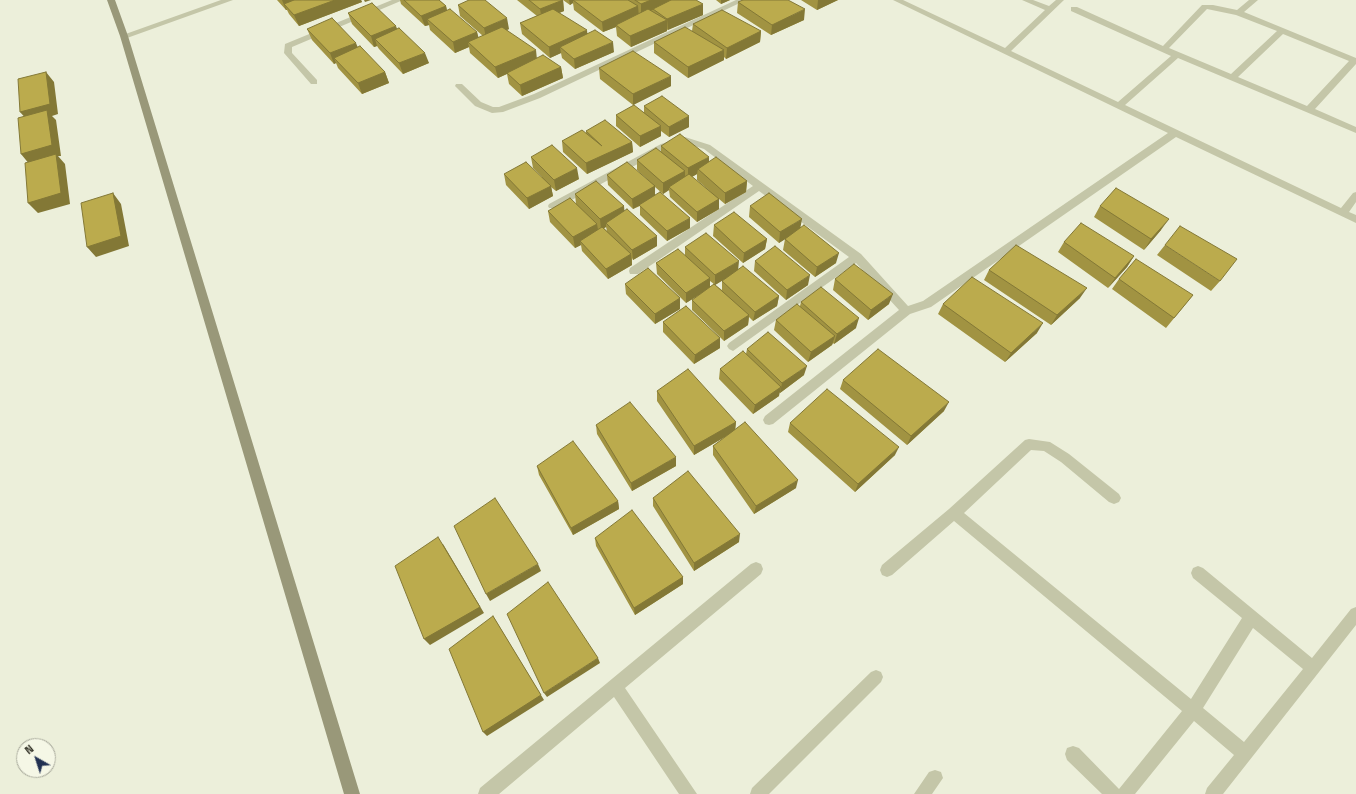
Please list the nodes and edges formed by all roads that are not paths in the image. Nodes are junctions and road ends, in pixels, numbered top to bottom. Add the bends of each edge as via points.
1 (111, 0) edge
2 (229, 0) edge
3 (399, 0) edge
4 (742, 0) edge
5 (897, 0) edge
6 (920, 0) edge
7 (1026, 0) edge
8 (1060, 0) edge
9 (1249, 1) edge
10 (911, 6) junction
11 (1051, 9) junction
12 (1074, 9) dead end
13 (1239, 13) junction
14 (1283, 30) junction
15 (124, 36) junction
16 (1164, 49) junction
17 (1006, 52) junction
18 (1177, 55) junction
19 (1355, 60) edge
20 (1232, 78) junction
21 (314, 82) dead end
22 (459, 86) dead end
23 (1118, 106) junction
24 (1309, 110) junction
25 (1356, 130) edge
26 (1175, 133) junction
27 (760, 186) junction
28 (1356, 195) edge
29 (553, 206) edge
30 (1344, 214) junction
31 (1356, 220) edge
32 (857, 256) junction
33 (634, 271) dead end
34 (906, 311) junction
35 (733, 346) dead end
36 (769, 420) dead end
37 (1114, 498) dead end
38 (954, 513) junction
39 (756, 569) dead end
40 (887, 570) dead end
41 (1198, 573) dead end
42 (1356, 614) edge
43 (1252, 618) junction
44 (1313, 668) junction
45 (876, 677) dead end
46 (616, 687) junction
47 (1193, 710) junction
48 (1073, 754) dead end
49 (1246, 754) junction
50 (935, 778) dead end
51 (352, 794) edge
52 (486, 794) edge
53 (689, 794) edge
54 (758, 794) edge
55 (922, 794) edge
56 (1113, 794) edge
57 (1125, 794) edge
58 (1213, 794) edge

1 - 15 street
2 - 15 street
3 - 21 street via 288,46 288,53
4 - 22 street via 707,14 537,96 500,110 492,110 478,104
5 - 10 street
6 - 10 street
7 - 11 street
8 - 11 street
9 - 13 street
10 - 17 street
11 - 17 street
12 - 16 street
13 - 14 street
13 - 16 street via 1205,7
14 - 19 street
14 - 20 street
15 - 51 street
16 - 18 street
17 - 23 street
18 - 20 street
18 - 23 street
19 - 24 street
20 - 24 street
23 - 26 street
24 - 25 street
26 - 30 street
26 - 34 street via 927,304
27 - 29 street via 707,147 685,140 664,146
27 - 32 street
27 - 33 street
28 - 30 street
30 - 31 street
32 - 34 street
32 - 35 street
34 - 36 street
37 - 38 street via 1046,446 1030,444
38 - 40 street
38 - 47 street
39 - 46 street
41 - 43 street
42 - 44 street
43 - 44 street
43 - 47 street
44 - 49 street
45 - 54 street
46 - 52 street
46 - 53 street
47 - 49 street
47 - 57 street
48 - 56 street
49 - 58 street
50 - 55 street

